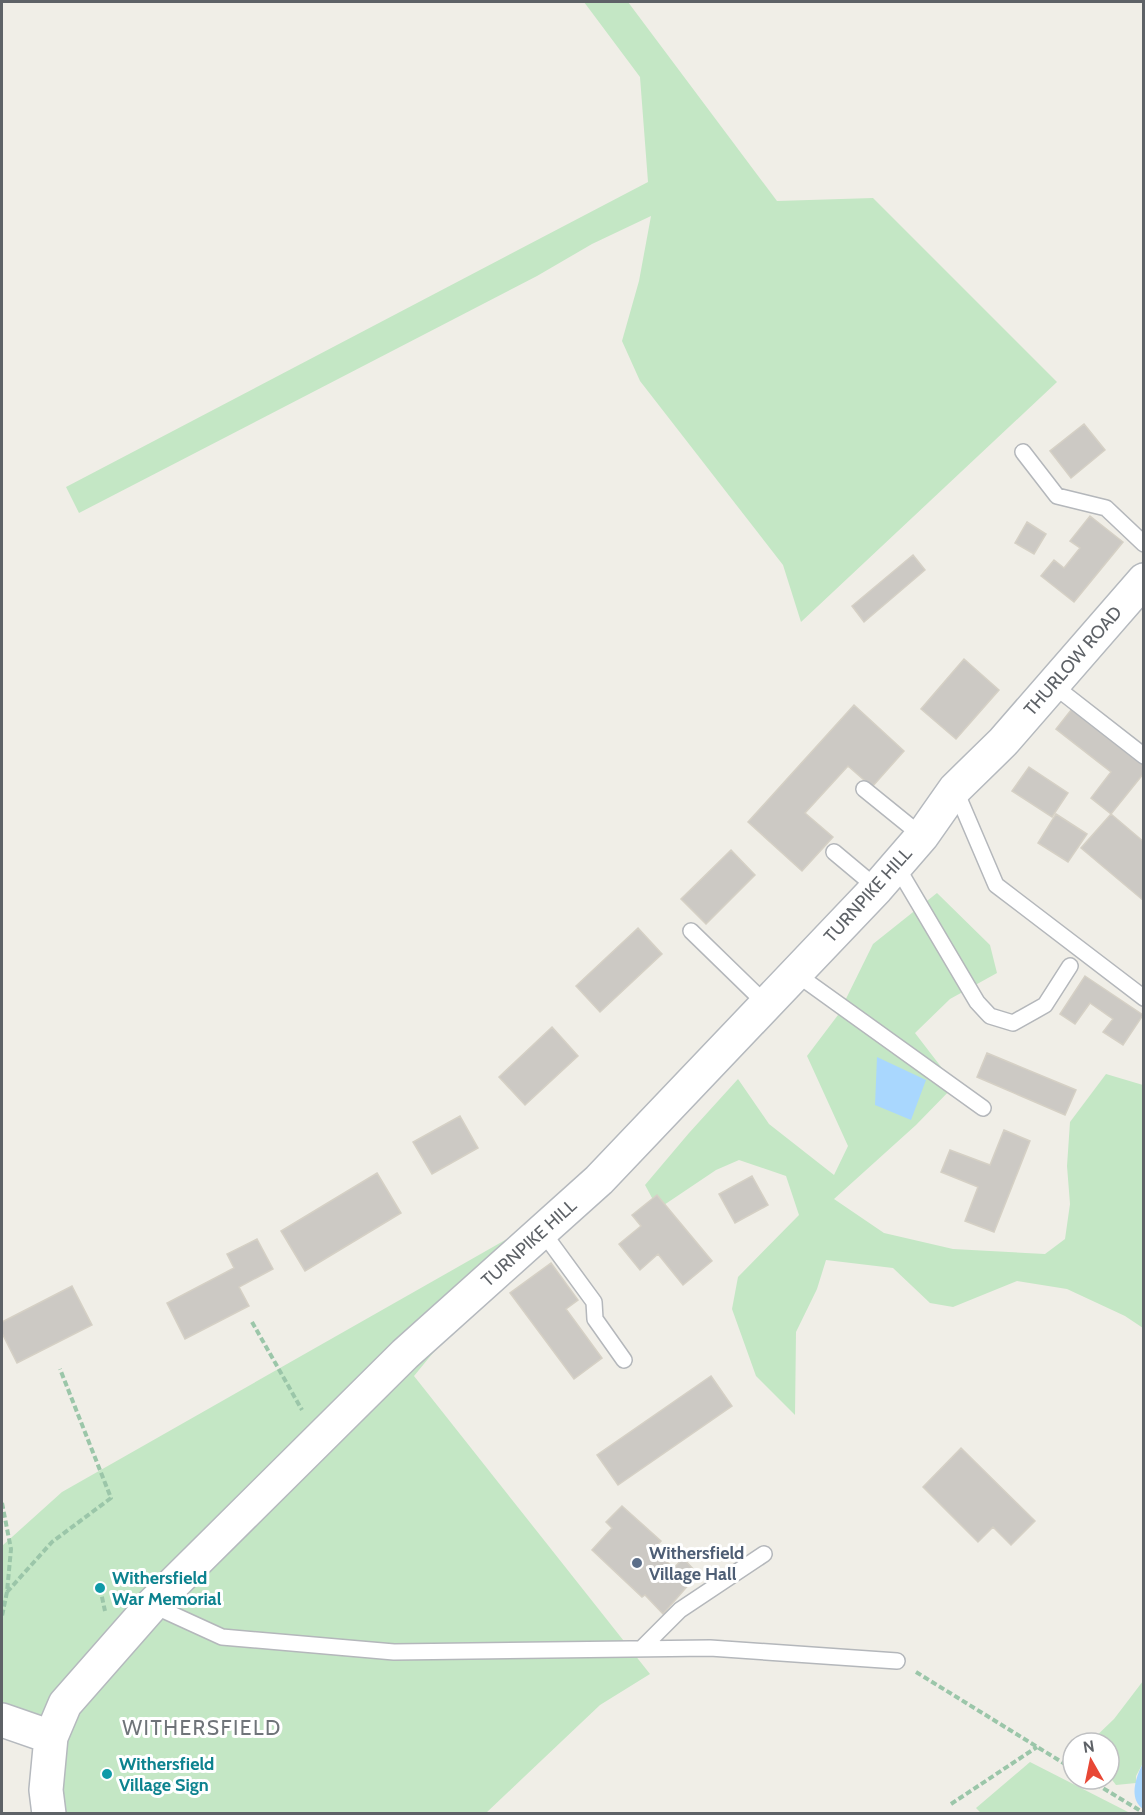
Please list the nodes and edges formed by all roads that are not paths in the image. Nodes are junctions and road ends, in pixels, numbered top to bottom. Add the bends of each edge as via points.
1 (1023, 452) dead end
2 (1143, 544) edge
3 (1143, 580) edge
4 (1053, 685) junction
5 (1003, 742) joint
6 (1143, 756) edge
7 (864, 789) dead end
8 (956, 789) junction
9 (922, 836) junction
10 (834, 852) dead end
11 (886, 877) junction
12 (691, 931) dead end
13 (1070, 966) dead end
14 (795, 973) junction
15 (1143, 998) edge
16 (766, 1004) junction
17 (983, 1108) dead end
18 (542, 1231) junction
19 (624, 1360) dead end
20 (764, 1554) dead end
21 (152, 1605) junction
22 (641, 1649) junction
23 (897, 1661) road end
24 (2, 1720) edge
25 (51, 1737) junction
26 (49, 1814) edge

1 - 2 lane via 1057,496 1106,508
3 - 4 street, THURLOW ROAD
4 - 5 street, THURLOW ROAD
4 - 6 lane
5 - 8 street, TURNPIKE HILL
7 - 9 lane
8 - 9 street, TURNPIKE HILL
8 - 15 lane via 996,885
9 - 11 street, TURNPIKE HILL
10 - 11 lane
11 - 13 lane via 990,1016 1013,1023 1045,1005
11 - 14 street, TURNPIKE HILL
12 - 16 lane
14 - 16 street, TURNPIKE HILL
14 - 17 lane
16 - 18 street, TURNPIKE HILL via 599,1180
18 - 19 lane via 594,1302 595,1319
18 - 21 street, TURNPIKE HILL via 405,1354
20 - 22 lane via 680,1610
21 - 22 lane via 222,1637 394,1652
21 - 25 street, TURNPIKE HILL via 65,1704
22 - 23 lane via 710,1648
24 - 25 street
25 - 26 street, TURNPIKE HILL via 46,1790

